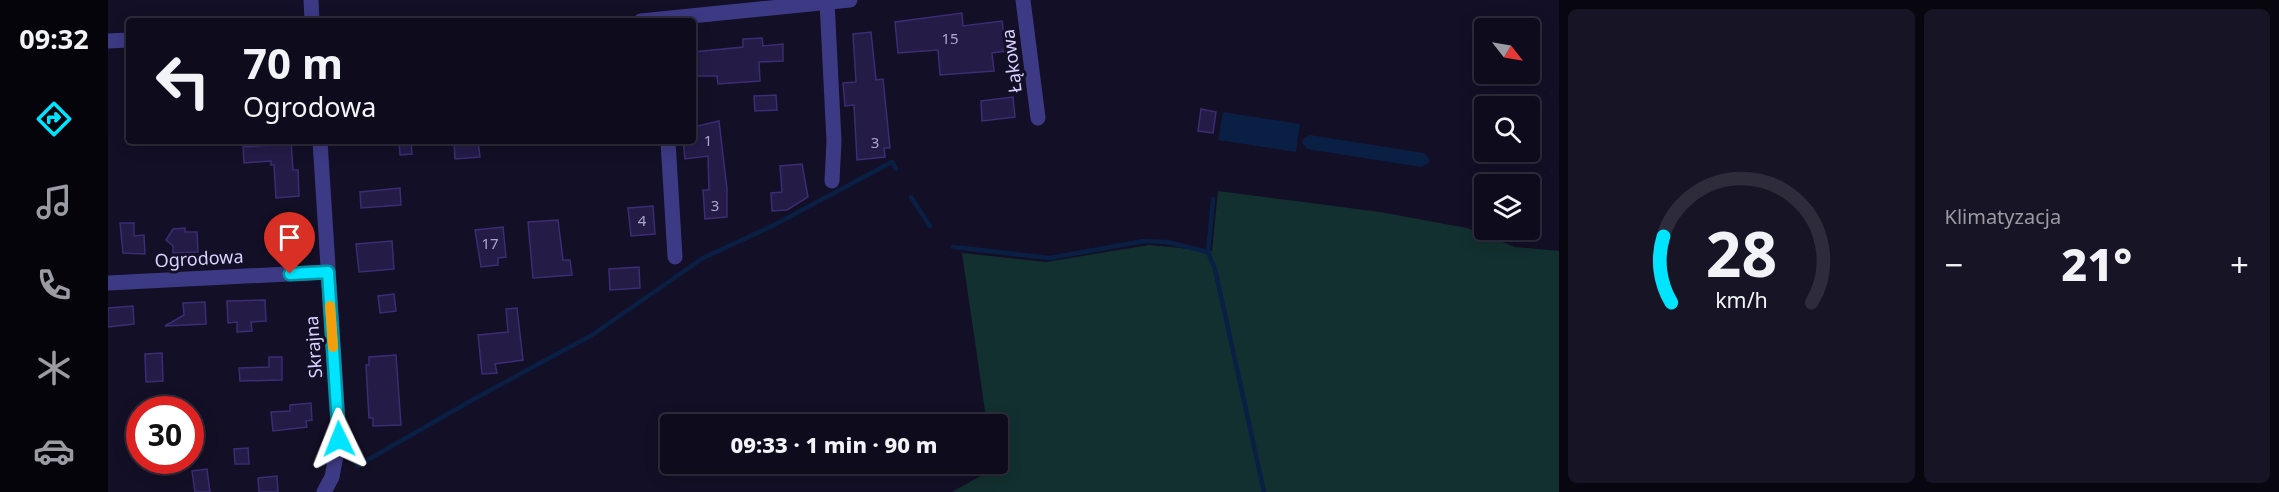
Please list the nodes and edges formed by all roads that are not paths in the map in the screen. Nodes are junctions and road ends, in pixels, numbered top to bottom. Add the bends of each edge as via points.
1 (311, 0) edge
2 (850, 0) edge
3 (1023, 0) edge
4 (827, 2) junction
5 (312, 18) edge
6 (679, 18) edge
7 (126, 40) edge
8 (108, 41) edge
9 (1038, 118) dead end
10 (320, 144) edge
11 (668, 144) edge
12 (832, 181) dead end
13 (675, 257) dead end
14 (328, 272) junction
15 (108, 284) edge
16 (324, 492) edge

1 - 5 street
2 - 4 street
3 - 9 street, Łąkowa
4 - 6 street
4 - 12 street via 834,141
7 - 8 street
10 - 14 street, Skrajna
11 - 13 street
14 - 15 street, Ogrodowa
14 - 16 street, Skrajna via 339,439 332,477

